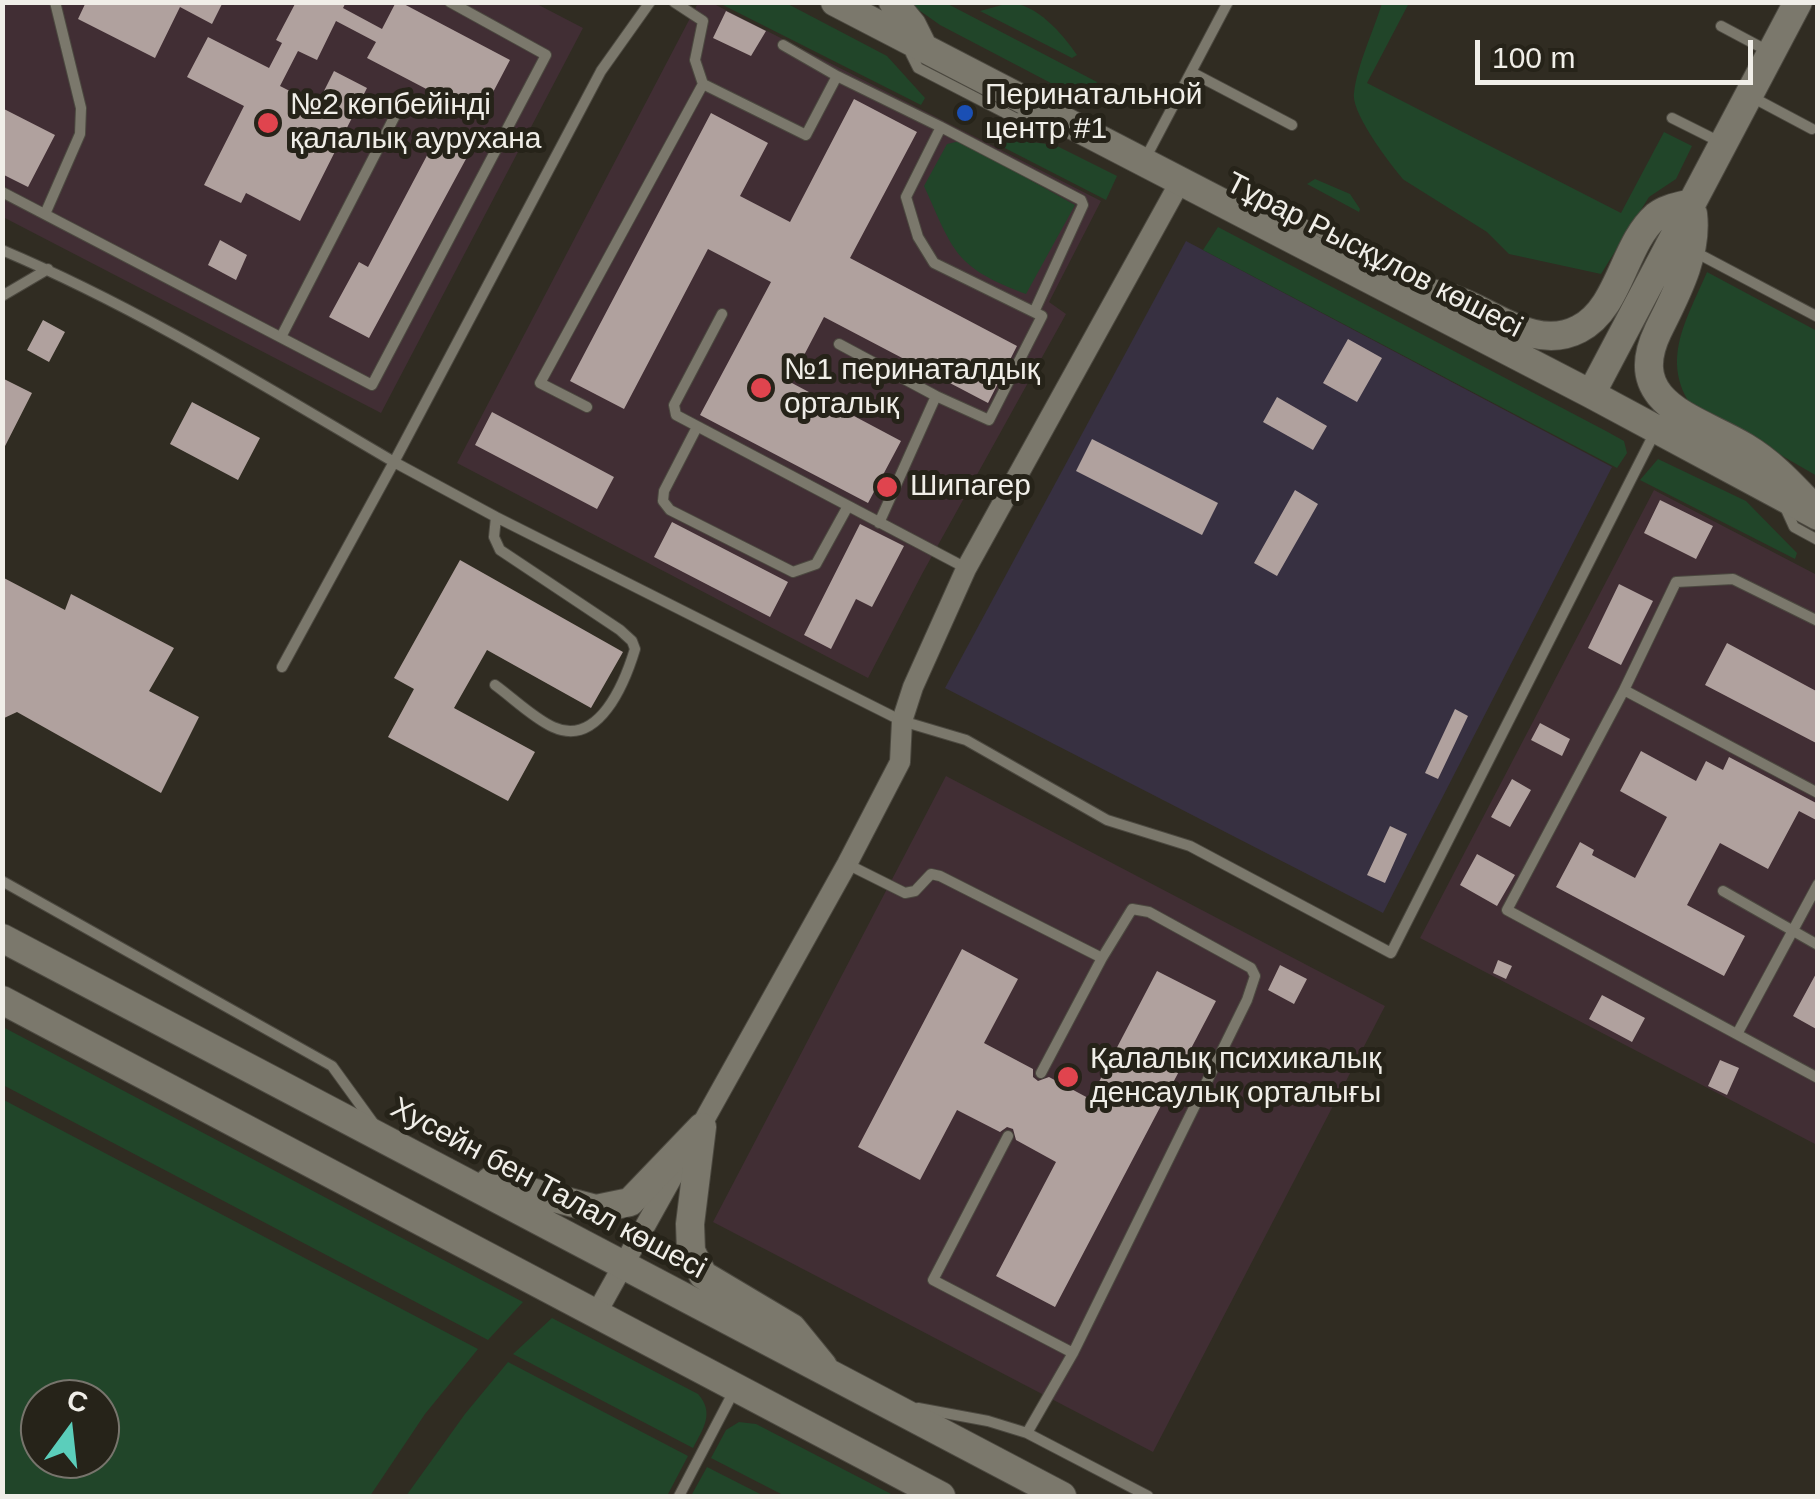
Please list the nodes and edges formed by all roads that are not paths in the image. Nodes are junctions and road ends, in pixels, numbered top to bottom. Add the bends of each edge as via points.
1 (55, 2) edge
2 (450, 2) edge
3 (650, 2) edge
4 (674, 2) edge
5 (811, 2) edge
6 (836, 2) edge
7 (893, 2) edge
8 (1228, 2) edge
9 (1798, 2) edge
10 (1721, 26) dead end
11 (782, 45) dead end
12 (917, 51) junction
13 (1772, 53) junction
14 (1191, 72) junction
15 (837, 76) junction
16 (703, 84) junction
17 (1749, 95) junction
18 (400, 106) dead end
19 (1672, 118) dead end
20 (1292, 126) dead end
21 (941, 127) junction
22 (1812, 128) dead end
23 (1723, 144) junction
24 (1144, 162) junction
25 (1175, 191) junction
26 (2, 192) edge
27 (1692, 203) junction
28 (45, 214) junction
29 (2, 250) edge
30 (1690, 250) junction
31 (48, 270) junction
32 (1385, 287) junction
33 (2, 296) edge
34 (1034, 312) junction
35 (722, 314) dead end
36 (1818, 317) edge
37 (280, 336) junction
38 (839, 344) dead end
39 (1591, 394) junction
40 (936, 396) junction
41 (587, 407) dead end
42 (697, 427) junction
43 (1657, 429) junction
44 (394, 462) junction
45 (1779, 495) junction
46 (848, 506) junction
47 (1818, 514) edge
48 (496, 517) junction
49 (880, 523) junction
50 (1818, 540) edge
51 (966, 569) junction
52 (1818, 620) edge
53 (282, 667) dead end
54 (495, 685) dead end
55 (1624, 690) junction
56 (902, 722) junction
57 (1818, 793) edge
58 (848, 864) junction
59 (2, 882) edge
60 (1818, 884) edge
61 (1723, 891) dead end
62 (1794, 932) junction
63 (2, 938) edge
64 (1818, 945) edge
65 (1102, 958) junction
66 (2, 1000) edge
67 (1737, 1034) junction
68 (1041, 1073) dead end
69 (1818, 1078) edge
70 (702, 1127) junction
71 (1008, 1136) dead end
72 (384, 1138) junction
73 (438, 1166) junction
74 (623, 1266) junction
75 (596, 1314) junction
76 (1072, 1353) junction
77 (832, 1376) junction
78 (736, 1388) junction
79 (876, 1400) junction
80 (1027, 1433) junction
81 (679, 1496) edge
82 (941, 1496) edge
83 (1062, 1496) edge
84 (1148, 1496) edge

1 - 28 lane via 81,108 80,134
2 - 37 lane via 546,54 372,385
3 - 44 lane via 600,72
4 - 16 lane via 704,21 695,60
5 - 12 street, Тұрар Рысқұлов көшесі
6 - 12 street, Тұрар Рысқұлов көшесі
7 - 12 street via 912,24
8 - 14 lane
9 - 13 street
10 - 13 lane
11 - 15 lane
12 - 24 street, Тұрар Рысқұлов көшесі
12 - 25 street, Тұрар Рысқұлов көшесі
13 - 17 street
14 - 20 lane
14 - 24 lane
15 - 16 lane via 806,135
15 - 21 lane
16 - 41 lane via 540,383
17 - 22 lane
17 - 23 street
18 - 37 lane
19 - 23 lane
21 - 34 lane via 906,196 918,237 934,263
21 - 34 lane via 1081,200
23 - 27 street
24 - 32 street, Тұрар Рысқұлов көшесі
25 - 39 street, Тұрар Рысқұлов көшесі via 1556,384
25 - 51 street
26 - 28 lane
27 - 30 street
27 - 32 street via 1657,216 1602,306 1567,333 1526,332 1459,301
27 - 39 street
28 - 37 lane
29 - 31 lane
30 - 36 lane
30 - 47 street via 1652,347 1654,387 1675,411 1772,464
31 - 33 lane
31 - 44 lane via 184,339
32 - 39 street, Тұрар Рысқұлов көшесі
34 - 40 lane via 1042,316 989,420
35 - 42 lane via 674,405 676,415
38 - 40 lane
39 - 43 street, Тұрар Рысқұлов көшесі
40 - 49 lane
42 - 46 lane
42 - 46 lane via 664,491 670,510 793,572 816,564
43 - 45 street, Тұрар Рысқұлов көшесі
43 - 56 lane via 1390,953 1190,846 1107,820 966,740
44 - 48 lane
44 - 53 lane
45 - 47 street, Тұрар Рысқұлов көшесі
45 - 50 lane via 1794,527
46 - 49 lane
48 - 54 lane via 500,550 620,630 635,649 606,712 585,728 554,728
48 - 56 lane
49 - 51 lane
51 - 56 street
52 - 55 lane via 1733,579 1676,582
55 - 57 lane
55 - 67 lane via 1507,910
56 - 58 street via 900,762
58 - 65 lane via 905,892 931,874 940,876
58 - 70 street
59 - 72 lane via 332,1066
60 - 62 lane
61 - 62 lane
62 - 64 lane
62 - 67 lane
63 - 72 street, Хусейн бен Талал көшесі
65 - 68 lane
65 - 76 lane via 1127,914 1140,909 1255,976
66 - 75 street
67 - 69 lane
70 - 73 street via 630,1202 596,1209
70 - 74 street
70 - 77 street via 690,1224 703,1275 792,1328
71 - 76 lane via 933,1280
72 - 73 street, Хусейн бен Талал көшесі
73 - 74 street, Хусейн бен Талал көшесі
74 - 75 street
74 - 77 street, Хусейн бен Талал көшесі
75 - 78 street
76 - 80 lane
77 - 79 street, Хусейн бен Талал көшесі
78 - 81 lane
78 - 82 street
79 - 80 lane
79 - 83 street, Хусейн бен Талал көшесі
80 - 84 lane

